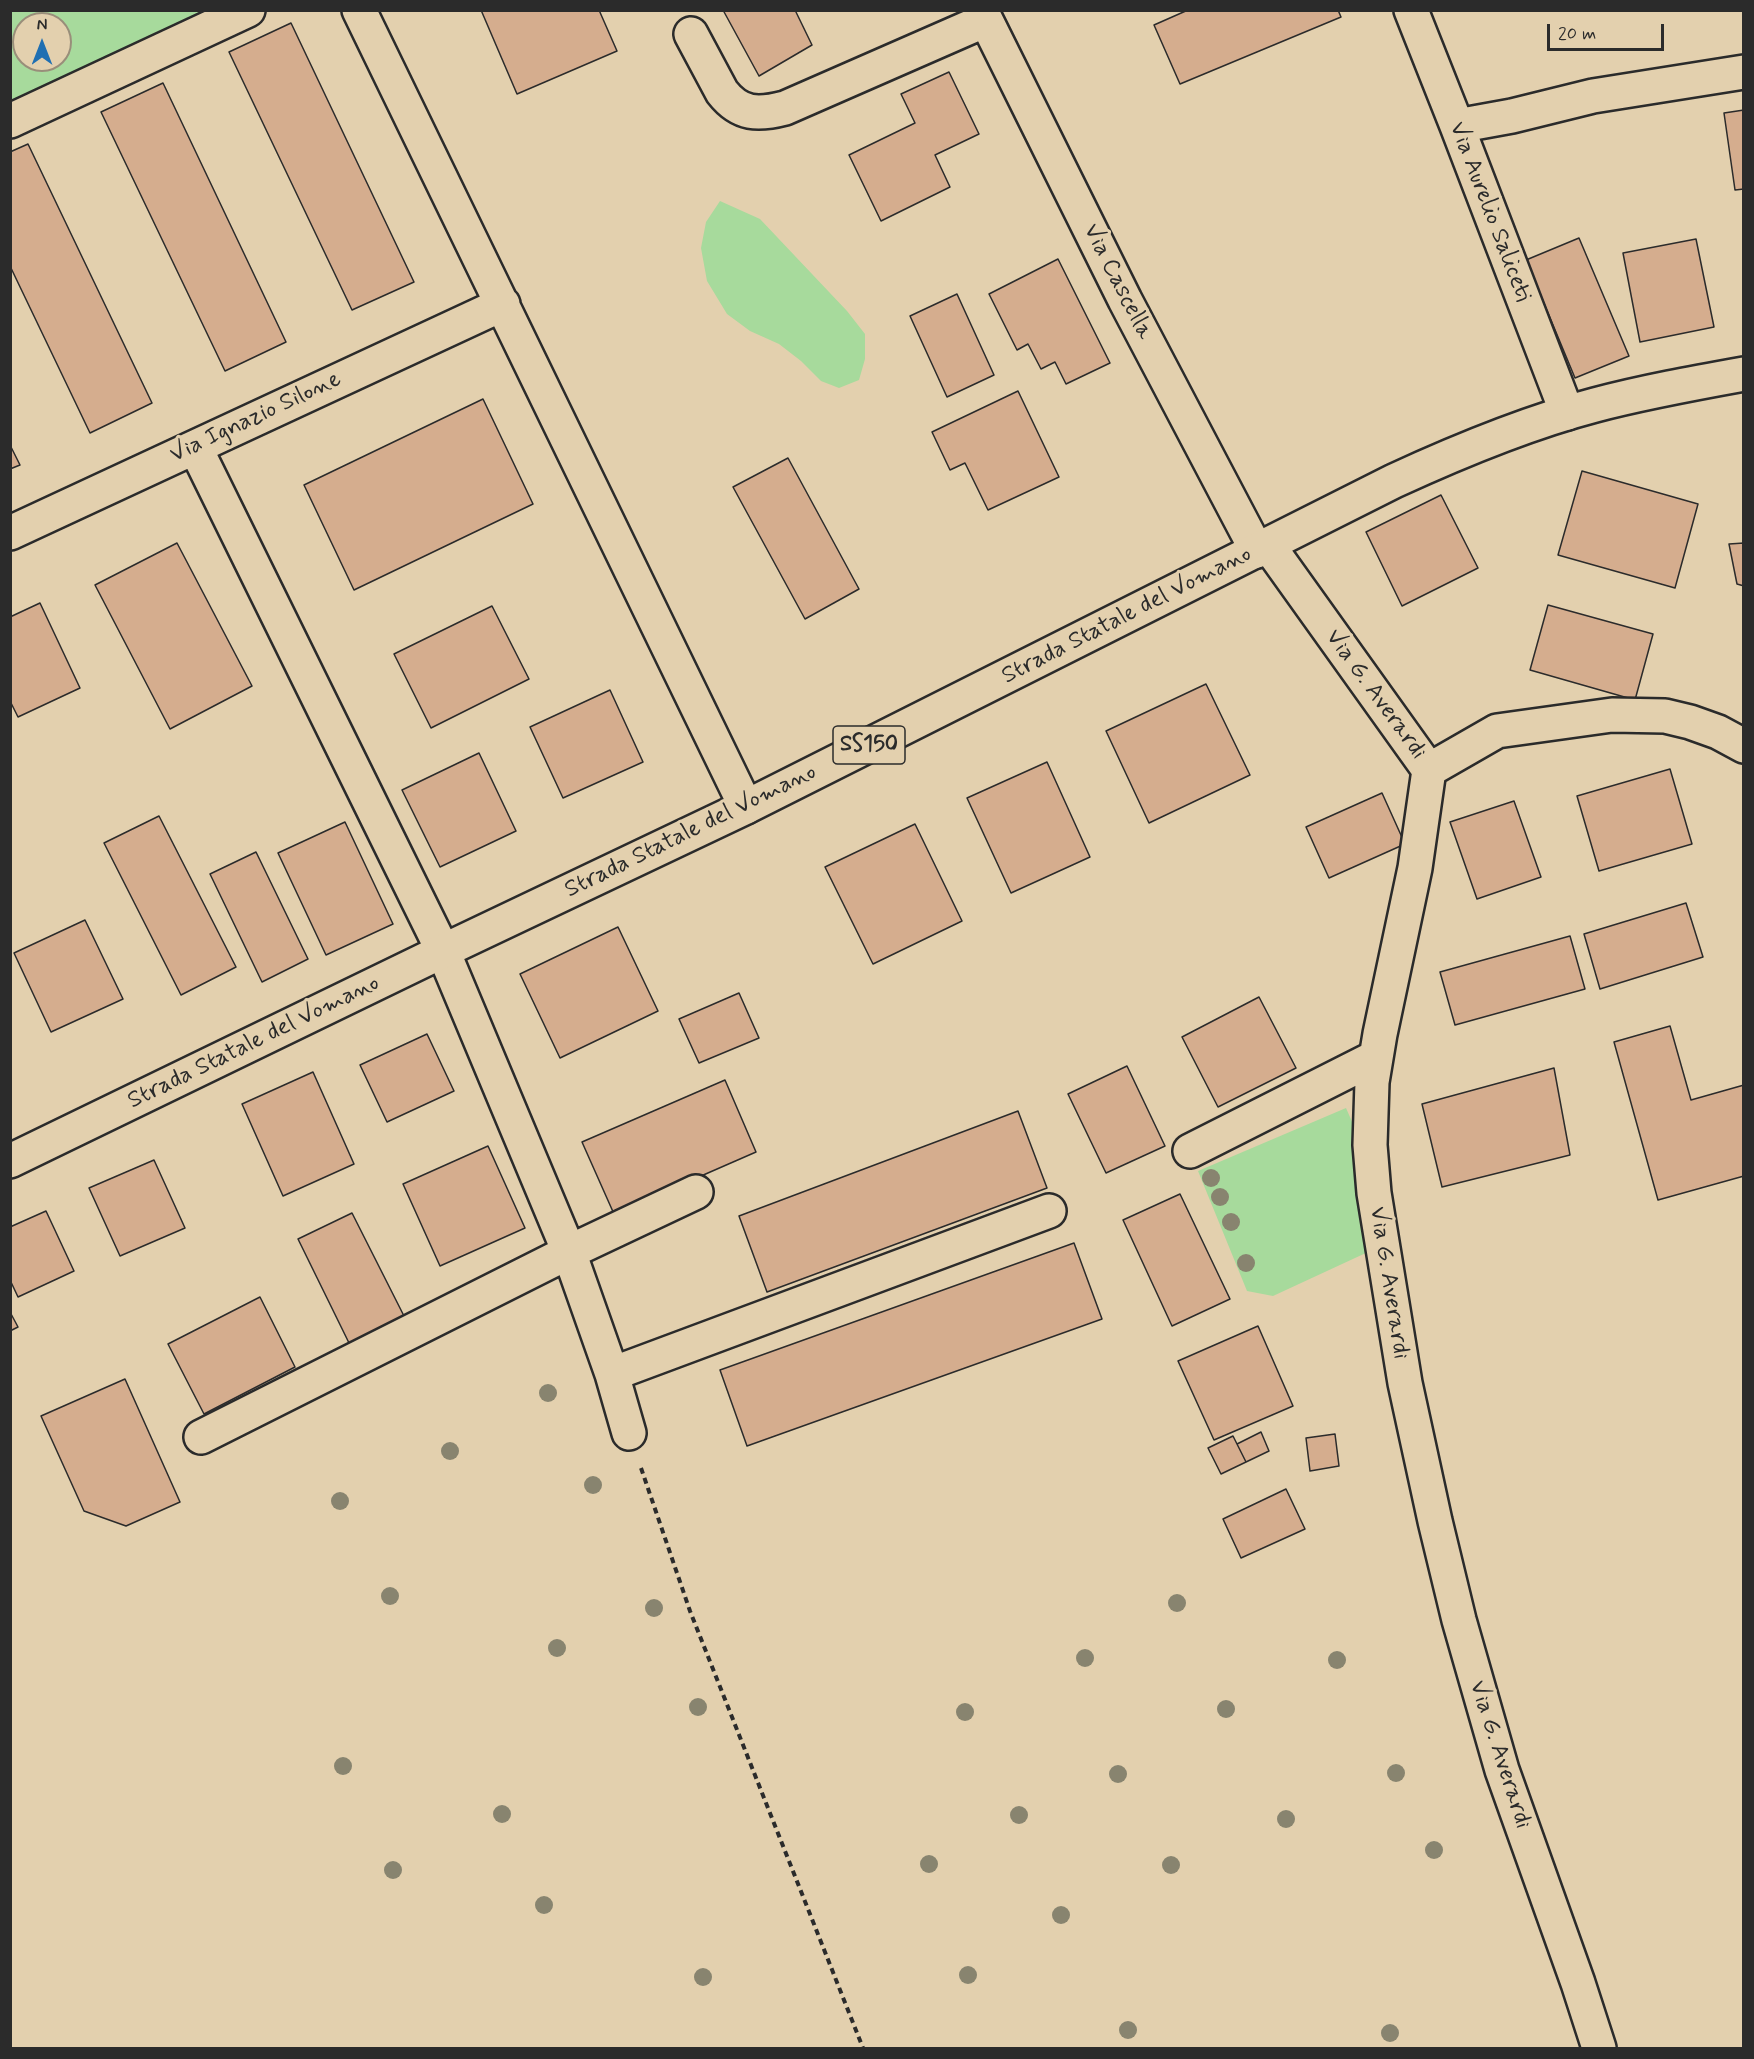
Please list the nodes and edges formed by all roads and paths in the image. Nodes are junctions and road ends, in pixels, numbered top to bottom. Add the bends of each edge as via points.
1 (248, 10) edge
2 (359, 10) edge
3 (1411, 10) edge
4 (983, 15) edge
5 (691, 34) dead end
6 (1743, 72) edge
7 (10, 121) edge
8 (1457, 126) junction
9 (502, 304) junction
10 (1743, 374) edge
11 (1567, 413) junction
12 (195, 447) junction
13 (10, 533) edge
14 (1263, 548) junction
15 (1743, 747) edge
16 (1429, 770) junction
17 (746, 807) junction
18 (443, 951) junction
19 (1376, 1057) junction
20 (1190, 1151) dead end
21 (10, 1161) edge
22 (696, 1192) dead end
23 (1049, 1210) dead end
24 (569, 1252) junction
25 (612, 1374) junction
26 (629, 1433) joint
27 (201, 1437) dead end
28 (863, 2049) edge
29 (1599, 2049) edge

1 - 7 street
2 - 9 street
3 - 8 street, Via Aurelio Saliceti
4 - 5 street via 785,108 759,113 738,108 728,100
4 - 14 street, Via Cascella via 1125,300
6 - 8 street via 1593,96
8 - 11 street, Via Aurelio Saliceti
9 - 12 street, Via Ignazio Silone
9 - 17 street
10 - 11 street, Strada Statale del Vomano / SS150
11 - 14 street, Strada Statale del Vomano / SS150 via 1443,458
12 - 13 street, Via Ignazio Silone
12 - 18 street
14 - 16 street, Via G. Averardi
14 - 17 street, Strada Statale del Vomano / SS150
15 - 16 street via 1690,722 1665,716 1612,715 1497,732
16 - 19 street, Via G. Averardi via 1415,868
17 - 18 street, Strada Statale del Vomano / SS150
18 - 21 street, Strada Statale del Vomano / SS150
18 - 24 street
19 - 20 street
19 - 29 street, Via G. Averardi via 1370,1112 1374,1193 1400,1354 1435,1521 1499,1760
22 - 24 street
23 - 25 street
24 - 25 street
24 - 27 street
25 - 26 street
26 - 28 path via 690,1611

